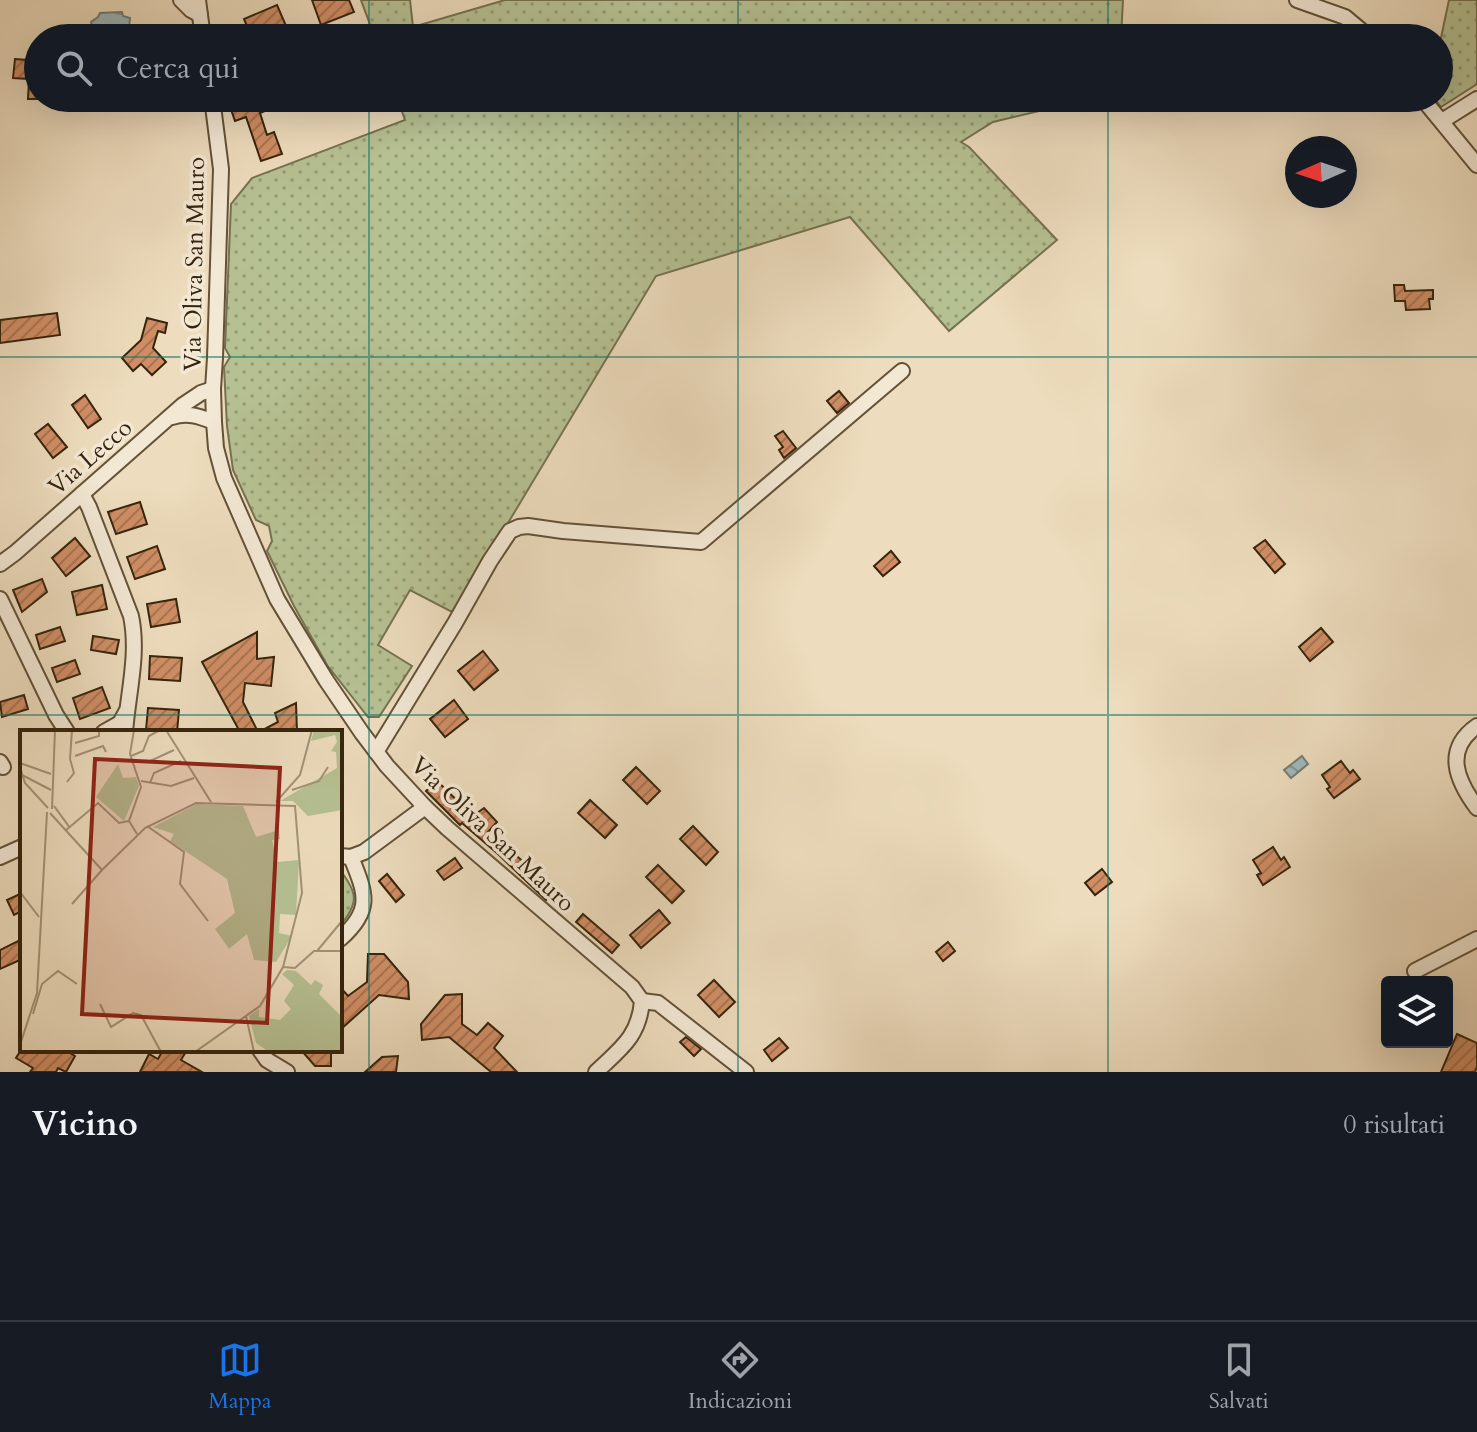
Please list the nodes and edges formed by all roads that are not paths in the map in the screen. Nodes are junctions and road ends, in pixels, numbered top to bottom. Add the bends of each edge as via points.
1 (181, 0) edge
2 (1297, 0) edge
3 (199, 8) edge
4 (1353, 24) edge
5 (1477, 99) edge
6 (214, 112) edge
7 (1434, 112) edge
8 (1442, 121) junction
9 (1477, 165) edge
10 (902, 371) dead end
11 (213, 389) junction
12 (168, 419) junction
13 (214, 422) junction
14 (82, 494) junction
15 (0, 564) edge
16 (0, 599) edge
17 (128, 708) junction
18 (1477, 726) edge
19 (66, 730) edge
20 (108, 730) edge
21 (125, 730) edge
22 (376, 752) junction
23 (425, 807) junction
24 (1477, 808) edge
25 (20, 848) edge
26 (346, 856) edge
27 (0, 857) edge
28 (342, 937) edge
29 (1477, 939) edge
30 (1415, 971) dead end
31 (642, 1001) junction
32 (261, 1052) edge
33 (287, 1072) edge
34 (596, 1072) edge
35 (746, 1072) edge

1 - 3 street via 191,10
2 - 4 street
5 - 8 street
6 - 11 street, Via Oliva San Mauro via 221,169
7 - 8 street
8 - 9 street
10 - 22 street via 701,542 528,526 510,531
11 - 12 street, Via Lecco
11 - 13 street, Via Oliva San Mauro
12 - 13 street via 182,414
12 - 14 street, Via Lecco
13 - 22 street, Via Oliva San Mauro via 224,478 277,599
14 - 15 street, Via Lecco
14 - 17 street via 131,616
16 - 19 street
17 - 20 street via 120,723
17 - 21 street
18 - 24 street via 1456,757 1457,775
22 - 23 street, Via Oliva San Mauro
23 - 26 street via 364,852
23 - 31 street, Via Oliva San Mauro
25 - 27 street
26 - 28 street via 364,898 362,914
29 - 30 street
31 - 34 street via 637,1028
31 - 35 street via 658,1003
32 - 33 street

